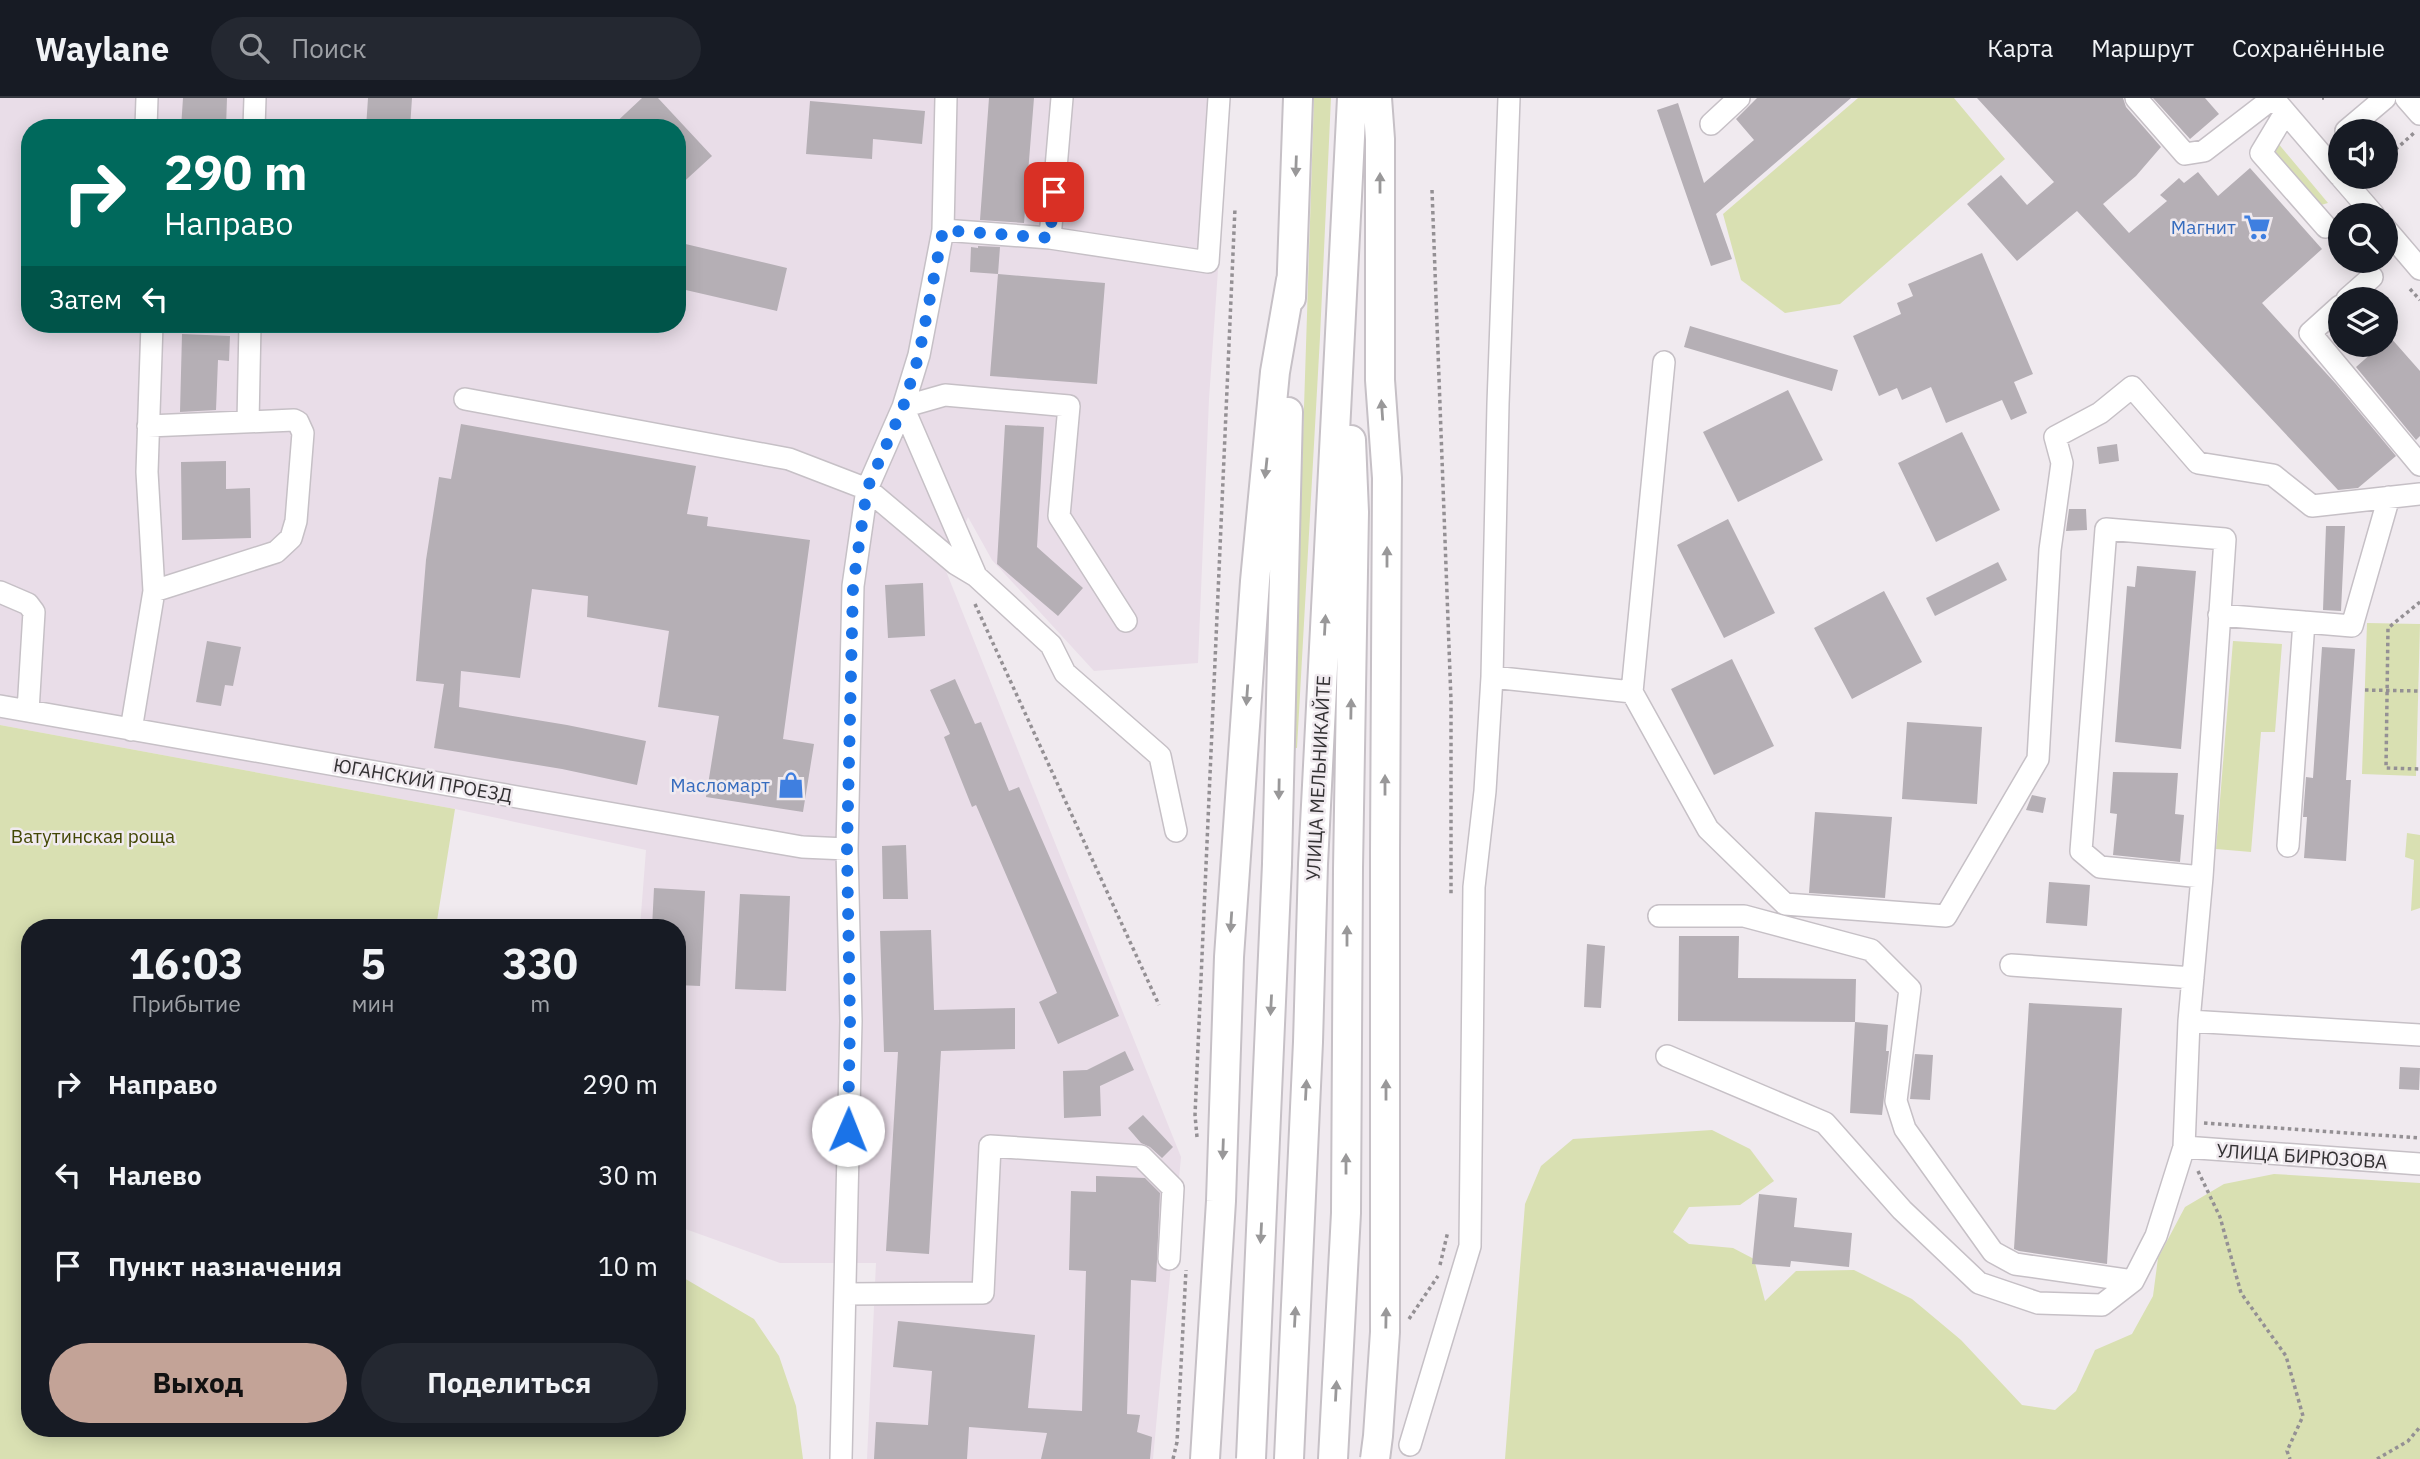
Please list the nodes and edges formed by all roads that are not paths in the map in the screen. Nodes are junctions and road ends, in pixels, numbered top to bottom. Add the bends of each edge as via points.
1 (147, 98) edge
2 (255, 98) edge
3 (946, 98) edge
4 (1062, 98) edge
5 (1219, 98) edge
6 (1298, 98) edge
7 (1352, 98) edge
8 (1377, 98) edge
9 (1509, 98) edge
10 (1739, 98) edge
11 (2136, 98) edge
12 (2385, 98) edge
13 (2406, 98) edge
14 (2279, 105) edge
15 (2420, 114) edge
16 (146, 119) edge
17 (254, 119) edge
18 (2360, 119) edge
19 (1711, 124) dead end
20 (2328, 146) edge
21 (2320, 153) junction
22 (2328, 162) edge
23 (2351, 189) edge
24 (2364, 203) edge
25 (2326, 227) dead end
26 (943, 230) junction
27 (1050, 238) junction
28 (2398, 244) edge
29 (2420, 269) edge
30 (2372, 277) dead end
31 (1291, 279) junction
32 (1344, 279) junction
33 (2361, 287) edge
34 (2328, 317) edge
35 (152, 333) edge
36 (250, 333) edge
37 (2328, 355) edge
38 (2330, 357) edge
39 (1664, 362) dead end
40 (465, 399) dead end
41 (903, 407) junction
42 (248, 422) junction
43 (148, 426) junction
44 (2420, 465) edge
45 (867, 489) junction
46 (2420, 494) edge
47 (2389, 497) junction
48 (976, 576) junction
49 (154, 591) junction
50 (0, 592) edge
51 (2219, 615) junction
52 (1126, 621) dead end
53 (2304, 622) junction
54 (1492, 677) junction
55 (1632, 692) junction
56 (0, 706) edge
57 (28, 711) junction
58 (131, 730) junction
59 (1176, 831) dead end
60 (2288, 846) dead end
61 (847, 849) junction
62 (2202, 877) junction
63 (1658, 916) dead end
64 (2011, 965) dead end
65 (2193, 978) junction
66 (2189, 1021) junction
67 (2420, 1035) edge
68 (1667, 1056) dead end
69 (2189, 1155) junction
70 (2420, 1164) edge
71 (1178, 1259) road end
72 (2133, 1281) junction
73 (845, 1294) junction
74 (1410, 1446) dead end
75 (841, 1459) edge
76 (1205, 1459) edge
77 (1251, 1459) edge
78 (1289, 1459) edge
79 (1333, 1459) edge
80 (1375, 1459) edge

1 - 16 street
2 - 17 street
3 - 26 street
4 - 27 street
5 - 27 street via 1208,262
6 -> 31 main road, УЛИЦА МЕЛЬНИКАЙТЕ
7 - 32 main road, УЛИЦА МЕЛЬНИКАЙТЕ
80 -> 8 main road, bridge via 1385,1332 1387,478 1380,380
9 - 54 street
10 - 19 street
11 - 14 street via 2185,154 2204,151
12 - 18 street
13 - 15 street
14 - 21 street
14 - 25 street via 2261,153
20 - 21 street
21 - 22 street
23 - 24 street
26 - 27 street
26 - 41 street via 919,355
28 - 29 street
30 - 33 street
31 -> 76 main road via 1275,372 1254,595 1228,957 1221,1201
31 -> 77 main road, УЛИЦА МЕЛЬНИКАЙТЕ, bridge via 1277,864
78 -> 32 main road, УЛИЦА МЕЛЬНИКАЙТЕ via 1313,864
79 -> 32 main road via 1346,1213 1354,512
34 - 37 street via 2310,333
35 - 43 street
36 - 42 street
38 - 44 street
39 - 55 street
40 - 45 street via 789,459
41 - 45 street
41 - 48 street
41 - 52 street via 945,395 1069,406 1059,516
42 - 43 street
42 - 49 street via 294,420 302,428 291,538 276,552
43 - 49 street
45 - 48 street
45 - 61 street via 853,586
46 - 47 street
47 - 53 street via 2352,626
47 - 55 street via 2312,506 2273,475 2198,463 2132,387 2100,413 2055,437 2062,463 2050,550 2038,759 1945,916 1785,904 1708,829
48 - 59 street via 1051,645 1065,673 1160,756
49 - 58 street
50 - 57 street via 28,604 34,612
51 - 53 street
51 - 62 street
51 - 62 street via 2225,539 2106,528 2081,851 2100,867
53 - 60 street
54 - 55 street
54 - 74 street via 1474,887 1470,1246
56 - 57 street, ЮГАНСКИЙ ПРОЕЗД
57 - 58 street, ЮГАНСКИЙ ПРОЕЗД
58 - 61 street, ЮГАНСКИЙ ПРОЕЗД via 802,847
61 - 73 street via 850,1021
62 - 65 street
63 - 72 street via 1744,916 1871,950 1910,989 1896,1101 1905,1129 1993,1252 2015,1265
64 - 65 street
65 - 66 street
66 - 67 street
66 - 69 street
68 - 72 street via 1825,1123 1902,1210 1979,1283 2038,1303 2102,1305
69 - 70 street, УЛИЦА БИРЮЗОВА
69 - 72 street
71 - 73 street via 1173,1188 1141,1156 990,1146 984,1293
73 - 75 street

